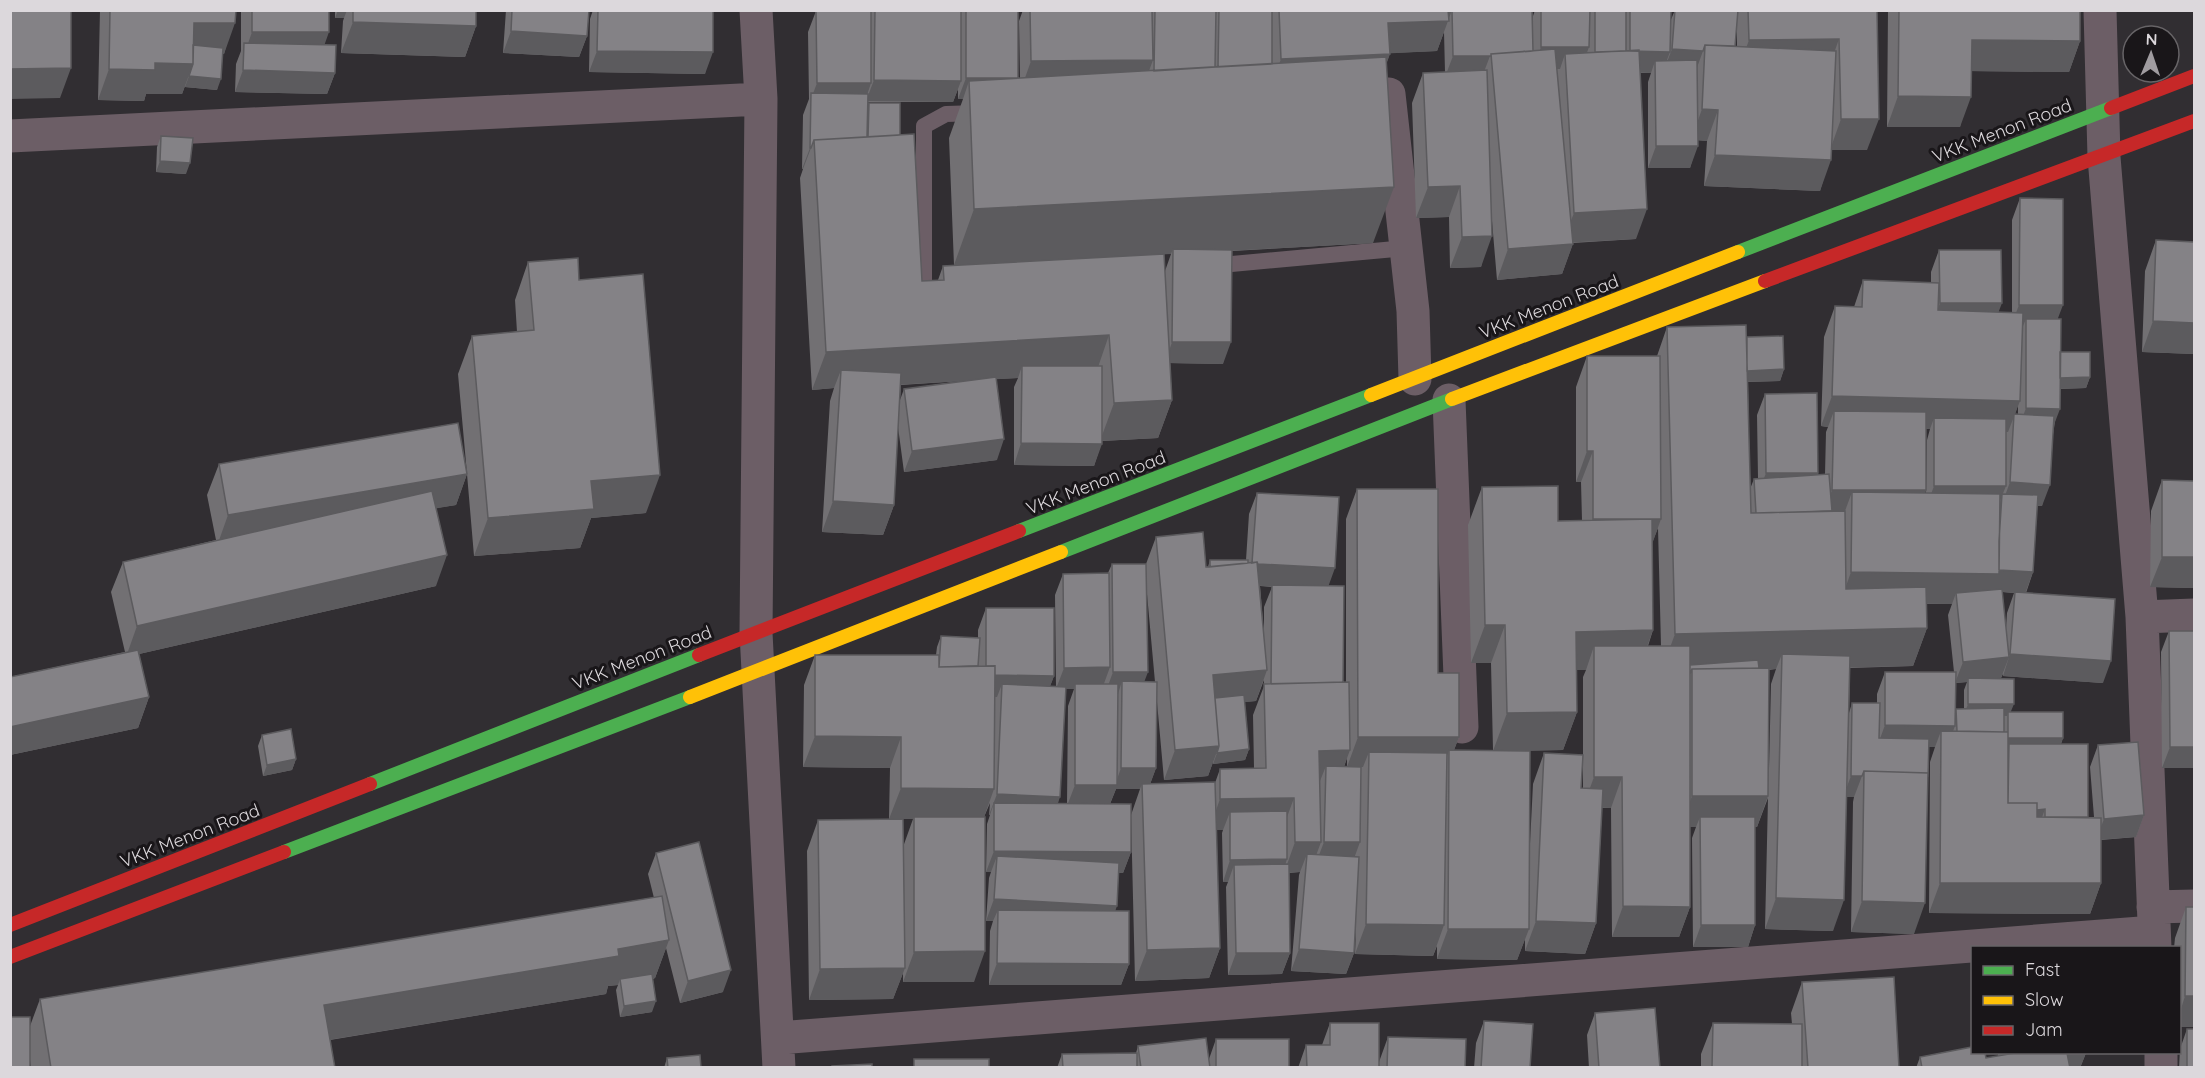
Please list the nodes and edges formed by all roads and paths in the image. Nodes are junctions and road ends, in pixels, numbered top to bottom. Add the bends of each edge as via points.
1 (756, 10) edge
2 (2100, 10) edge
3 (2194, 76) edge
4 (1383, 94) edge
5 (761, 99) junction
6 (2102, 111) junction
7 (994, 112) edge
8 (2194, 121) edge
9 (10, 136) edge
10 (2104, 156) junction
11 (1406, 248) junction
12 (1194, 267) edge
13 (948, 290) edge
14 (1415, 379) junction
15 (1449, 400) junction
16 (2194, 615) edge
17 (2142, 617) junction
18 (756, 633) junction
19 (757, 671) junction
20 (1462, 727) edge
21 (2194, 906) edge
22 (10, 926) edge
23 (2154, 929) edge
24 (10, 957) edge
25 (779, 1053) edge
26 (2170, 1054) edge
27 (2161, 1068) edge

1 - 5 street
2 - 6 street
3 - 6 street, VKK Menon Road
4 - 11 street
5 - 9 street
5 - 18 street
6 - 10 street
6 - 14 street, VKK Menon Road
7 - 13 lane via 946,114 924,126 924,292
8 - 10 street
10 - 15 street
10 - 17 street
11 - 12 lane
11 - 14 street
14 - 18 street, VKK Menon Road
15 - 19 street
15 - 20 street
16 - 17 street
17 - 23 street
18 - 19 street
18 - 22 street, VKK Menon Road
19 - 24 street
19 - 25 street
21 - 23 street
23 - 25 street
26 - 27 street

